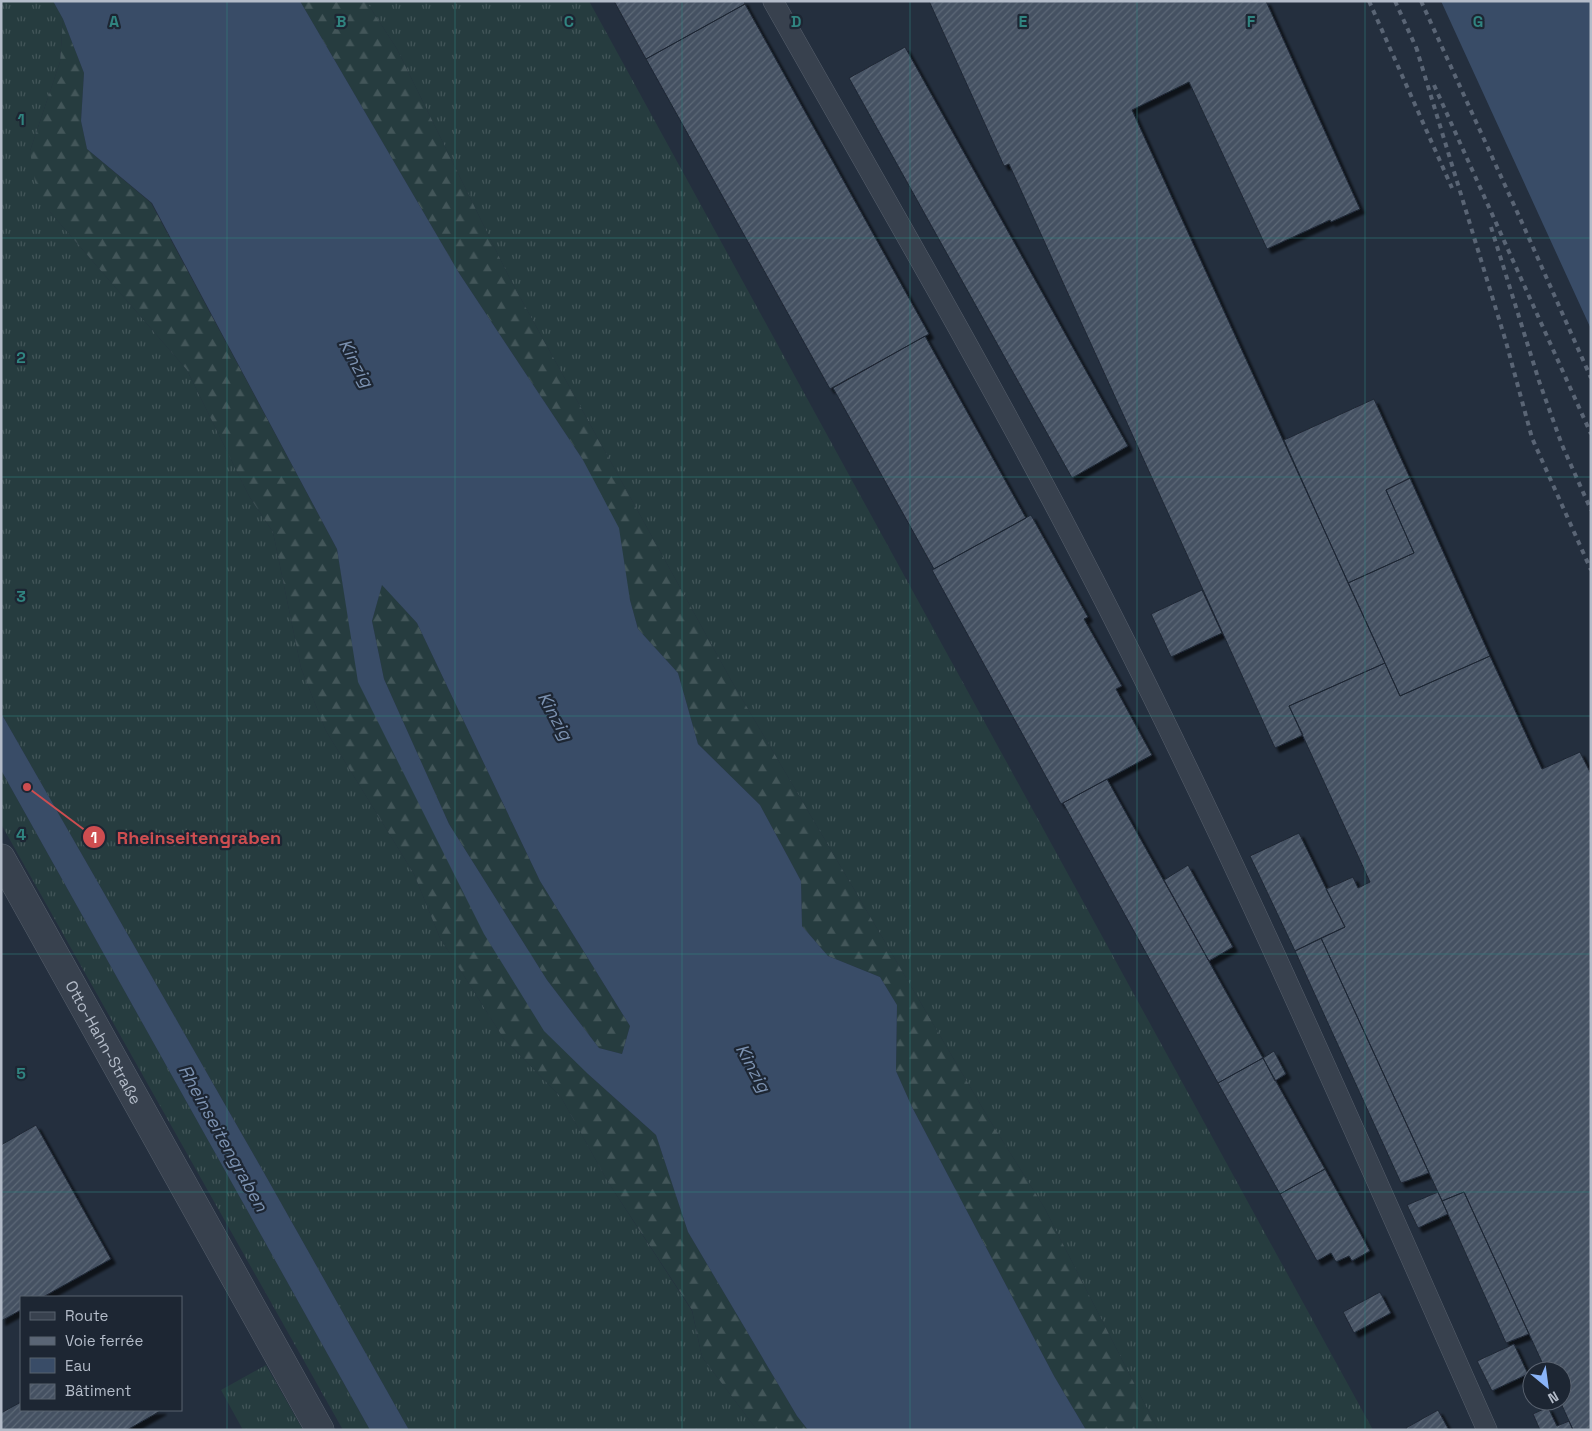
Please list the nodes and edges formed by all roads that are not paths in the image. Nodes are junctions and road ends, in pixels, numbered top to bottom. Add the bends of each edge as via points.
1 (773, 1) edge
2 (1, 858) edge
3 (320, 1430) edge
4 (1487, 1430) edge

1 - 4 lane via 1086,564 1202,798
2 - 3 street, Otto-Hahn-Straße

